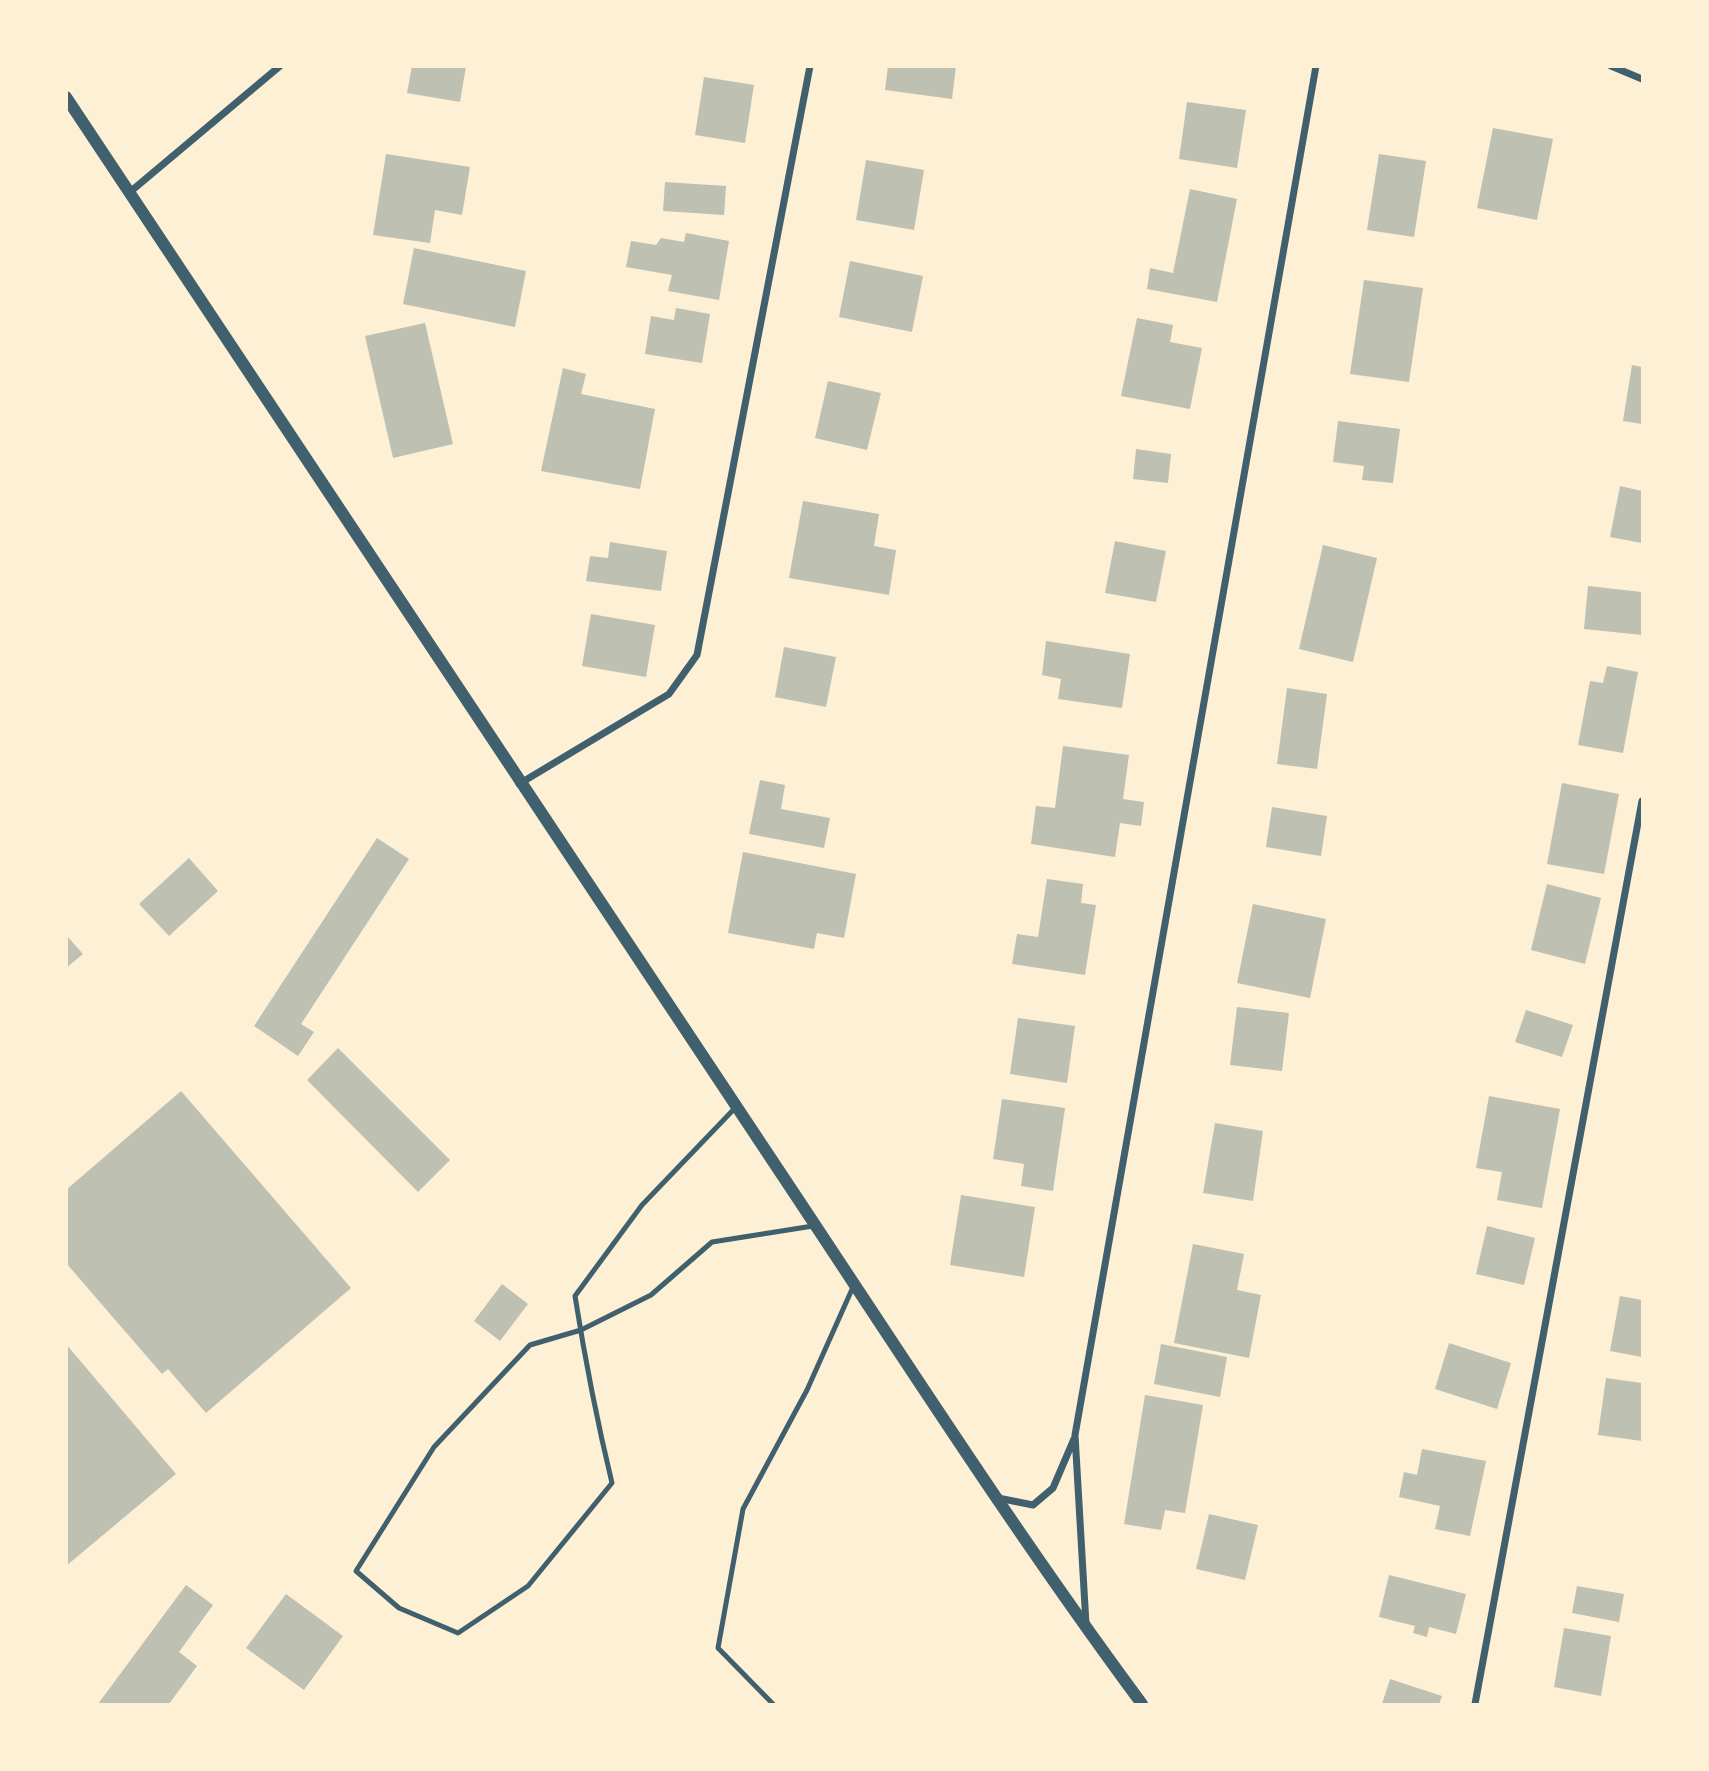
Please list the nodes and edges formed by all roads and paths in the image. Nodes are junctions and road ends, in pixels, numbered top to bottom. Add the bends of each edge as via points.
1 (280, 66) edge
2 (810, 66) edge
3 (1316, 66) edge
4 (1611, 66) edge
5 (1643, 79) edge
6 (66, 97) edge
7 (130, 192) junction
8 (519, 784) junction
9 (1643, 801) edge
10 (736, 1107) junction
11 (816, 1225) junction
12 (855, 1284) junction
13 (581, 1330) junction
14 (1075, 1435) junction
15 (998, 1499) junction
16 (1086, 1629) junction
17 (773, 1704) edge
18 (1142, 1704) edge
19 (1475, 1704) edge

1 - 7 street
2 - 8 street via 697,655 669,694
3 - 14 street
4 - 5 street
6 - 7 street
7 - 8 street
8 - 10 street
9 - 19 street
10 - 11 street
10 - 13 lane via 642,1205 575,1296
11 - 12 street
11 - 13 lane via 712,1242 651,1295
12 - 15 street
12 - 17 lane via 807,1390 743,1508 718,1648
13 - 13 lane via 612,1483 528,1586 458,1633 399,1608 356,1570 434,1447 530,1345
14 - 15 street via 1053,1488 1033,1505
14 - 16 street
15 - 16 street
16 - 18 street

